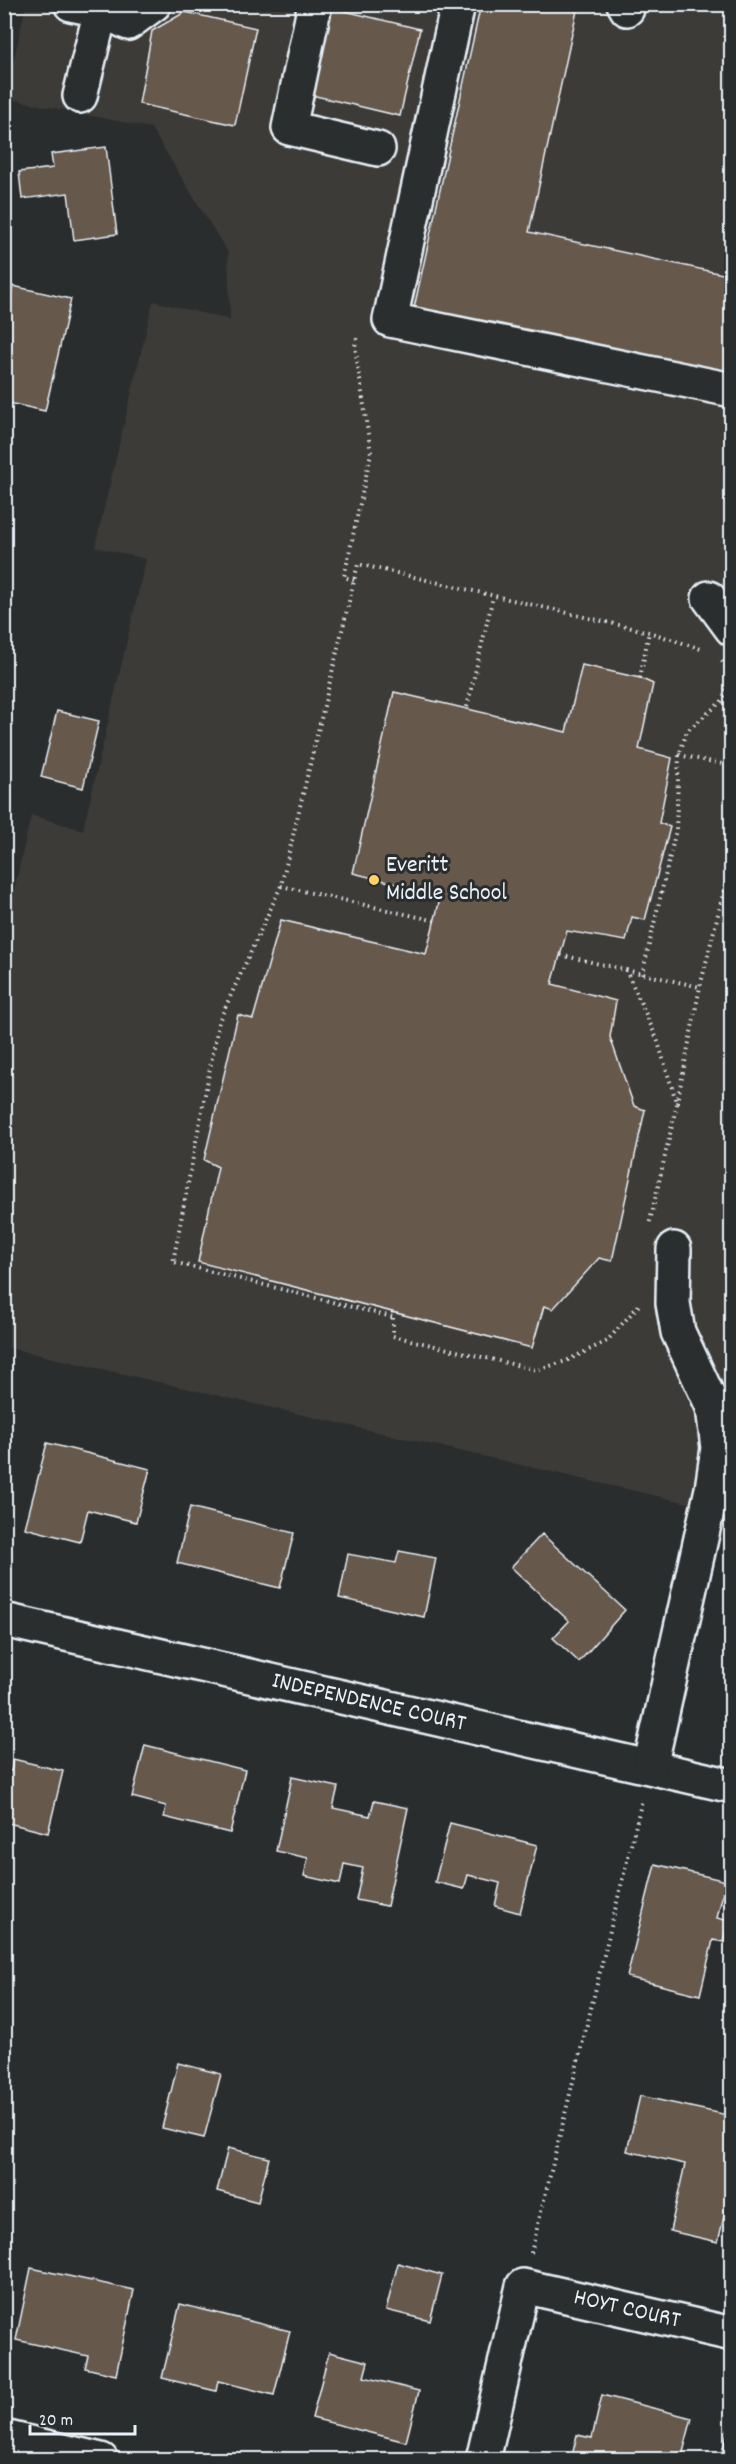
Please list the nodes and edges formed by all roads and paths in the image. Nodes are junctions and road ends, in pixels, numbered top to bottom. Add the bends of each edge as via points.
1 (154, 4) edge
2 (315, 4) edge
3 (458, 4) edge
4 (86, 7) edge
5 (80, 96) dead end
6 (378, 150) dead end
7 (732, 390) edge
8 (493, 597) junction
9 (720, 600) edge
10 (649, 632) junction
11 (725, 642) edge
12 (708, 651) dead end
13 (640, 678) dead end
14 (731, 678) edge
15 (467, 707) dead end
16 (679, 755) junction
17 (732, 766) edge
18 (732, 858) edge
19 (281, 886) junction
20 (436, 921) dead end
21 (561, 955) dead end
22 (626, 970) junction
23 (642, 975) junction
24 (700, 987) junction
25 (677, 1104) junction
26 (662, 1242) joint
27 (642, 1302) dead end
28 (4, 1620) edge
29 (650, 1767) junction
30 (732, 1786) edge
31 (523, 2286) junction
32 (732, 2334) edge
33 (4, 2437) edge
34 (101, 2460) edge
35 (483, 2460) edge

1 - 4 street via 128,22
2 - 6 street via 290,128
3 - 7 street via 390,320
4 - 5 street
8 - 10 path
8 - 15 path
8 - 19 path via 358,564
9 - 11 street
10 - 12 path
10 - 13 path
11 - 14 path
14 - 16 path via 722,701 687,731
16 - 17 path
16 - 23 path via 676,830
18 - 24 path
19 - 20 path
19 - 27 path via 219,1021 173,1262 393,1314 393,1336 537,1370 607,1341
21 - 22 path
22 - 23 path
22 - 25 path via 657,1039
23 - 24 path
24 - 25 path
25 - 26 path via 649,1224
26 - 29 street via 678,1332 712,1407 718,1448
28 - 29 street, INDEPENDENCE COURT
29 - 30 street, INDEPENDENCE COURT
29 - 31 path
31 - 32 street, HOYT COURT
31 - 35 street
33 - 34 street

